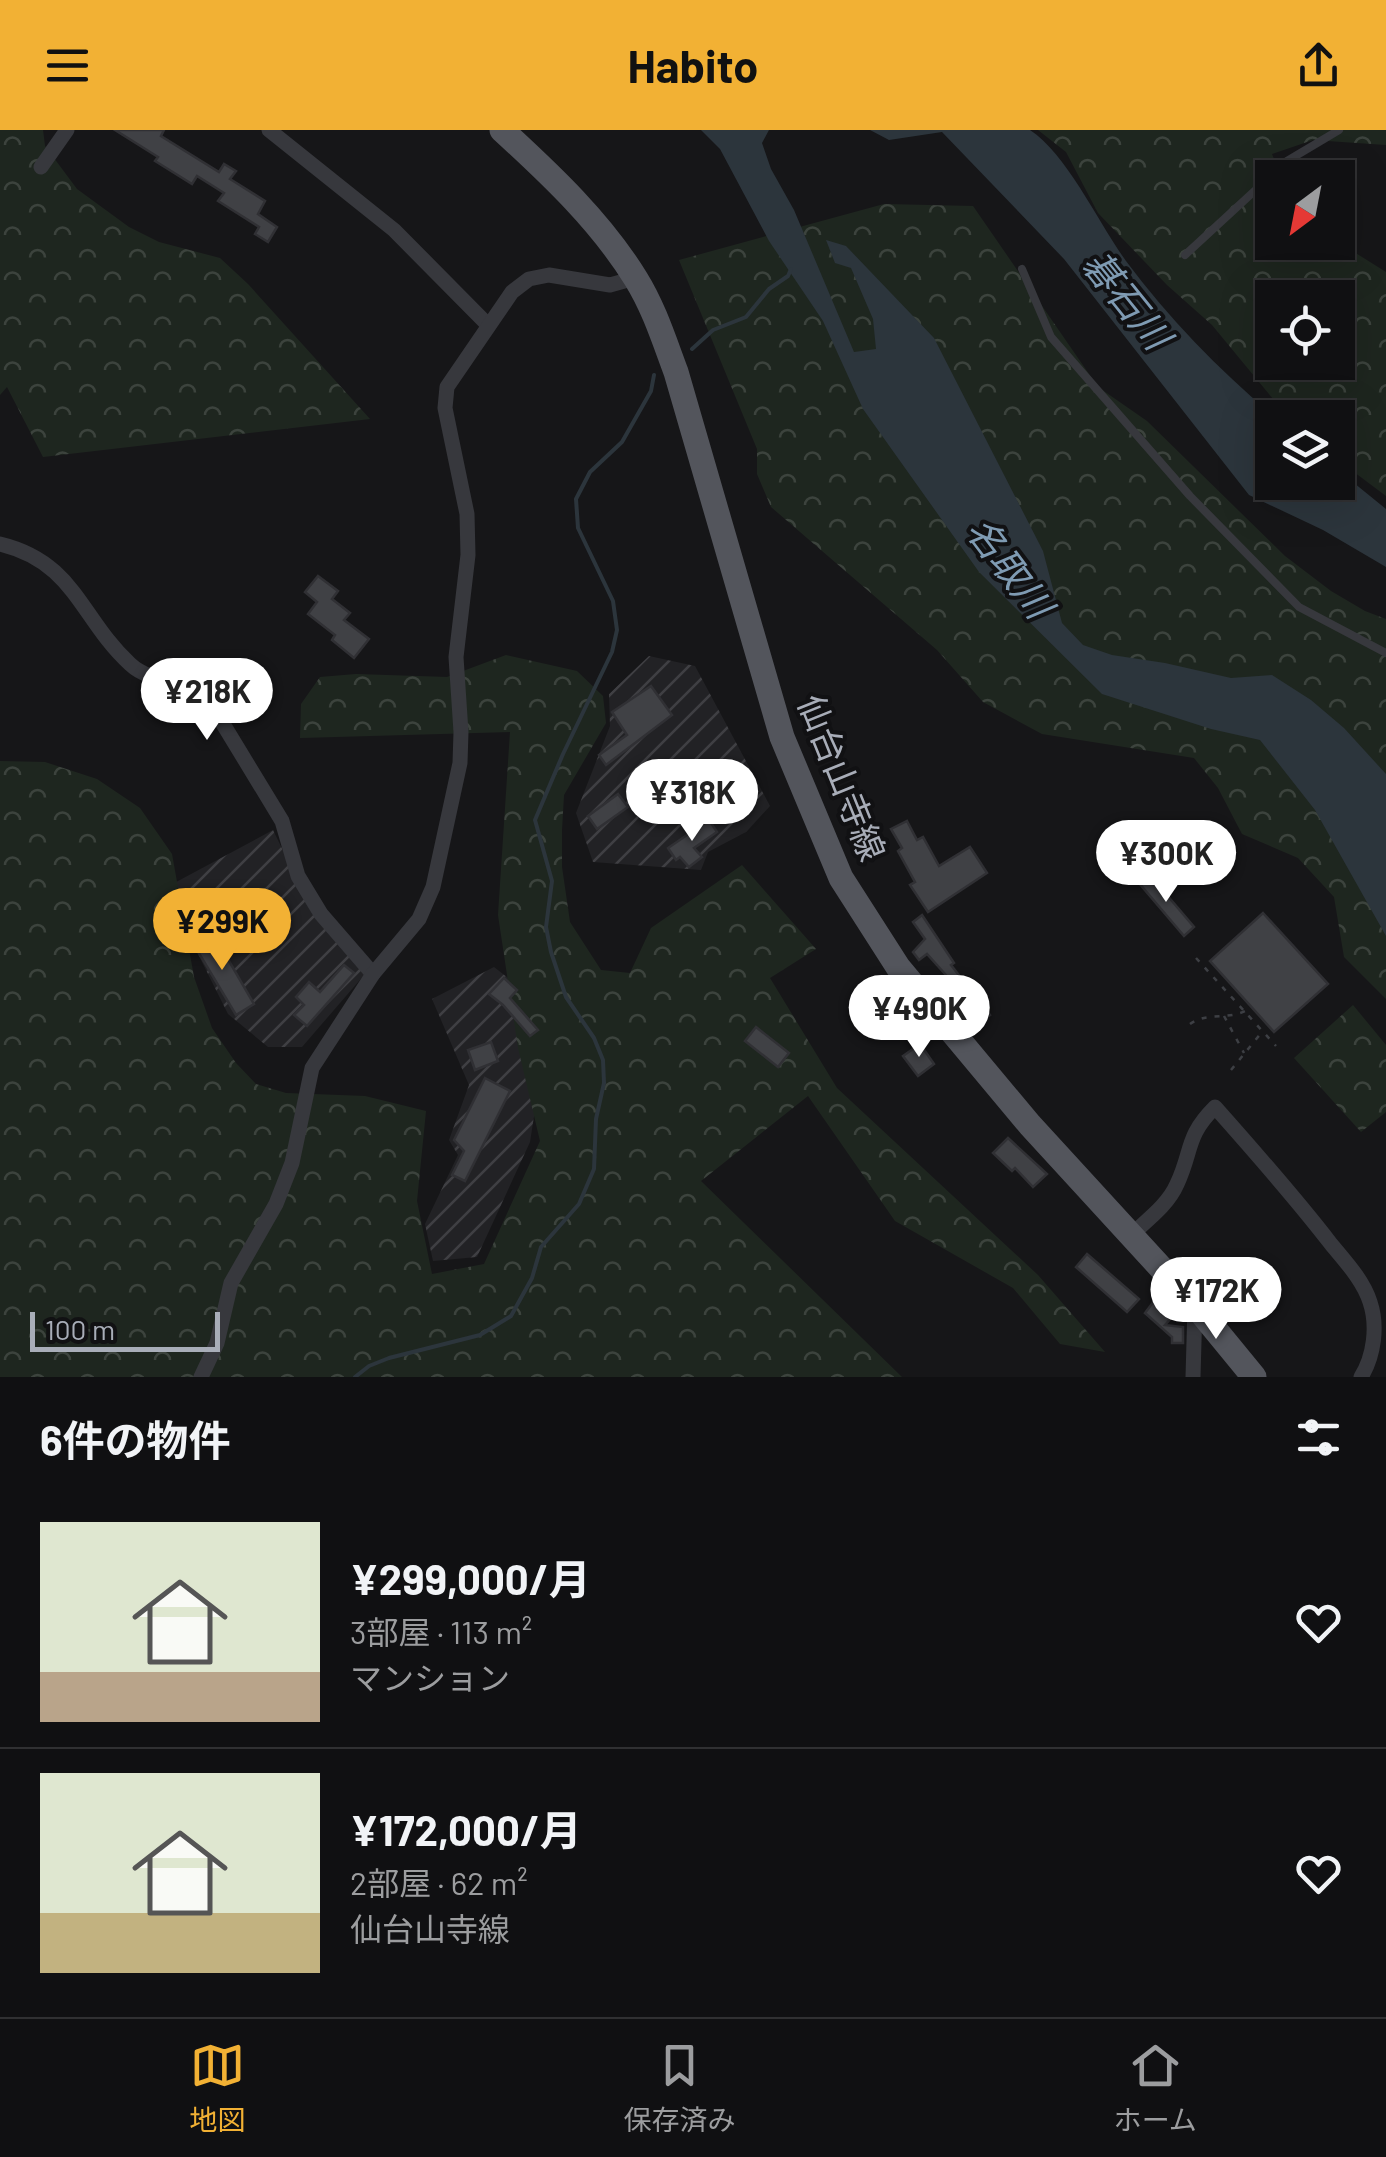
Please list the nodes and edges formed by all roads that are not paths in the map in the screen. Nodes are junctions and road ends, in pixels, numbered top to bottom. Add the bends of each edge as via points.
1 (67, 130) edge
2 (269, 130) edge
3 (502, 130) edge
4 (1338, 130) edge
5 (41, 168) dead end
6 (1184, 255) dead end
7 (1022, 269) dead end
8 (635, 278) junction
9 (488, 325) junction
10 (0, 544) edge
11 (1386, 653) edge
12 (372, 974) junction
13 (1130, 1236) junction
14 (1195, 1306) junction
15 (201, 1377) edge
16 (1193, 1377) edge
17 (1254, 1377) edge
18 (1361, 1377) edge

1 - 5 street
2 - 9 street via 394,230
3 - 8 main road, 仙台山寺線 via 568,193
4 - 6 lane via 1287,160
7 - 11 lane via 1051,337 1201,508 1300,607
8 - 9 street via 610,285 549,275 528,279
8 - 13 main road, 仙台山寺線 via 676,372 782,737 841,878 898,966
9 - 12 street via 447,387 445,408 467,514 456,657 460,763 433,887 418,919
10 - 12 street via 50,565 137,670 204,691 282,822 298,876 320,914
12 - 15 street via 312,1068 292,1163 231,1282
13 - 14 main road, 仙台山寺線
13 - 18 street via 1168,1200 1191,1135 1215,1107 1356,1276 1370,1302 1375,1334
14 - 16 street
14 - 17 main road, 仙台山寺線

